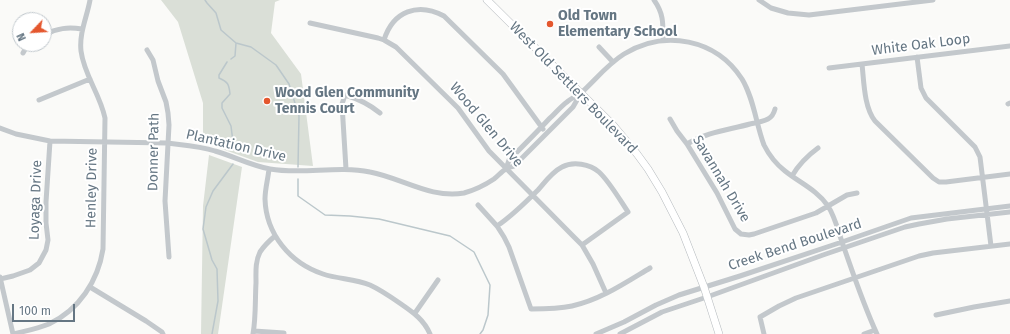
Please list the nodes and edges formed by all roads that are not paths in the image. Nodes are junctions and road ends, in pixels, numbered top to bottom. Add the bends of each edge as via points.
1 (90, 0) edge
2 (488, 0) edge
3 (654, 0) edge
4 (759, 0) edge
5 (933, 0) edge
6 (310, 23) dead end
7 (82, 29) junction
8 (52, 32) edge
9 (384, 40) junction
10 (663, 40) junction
11 (1010, 46) edge
12 (599, 47) dead end
13 (148, 50) dead end
14 (918, 57) junction
15 (613, 62) junction
16 (862, 64) junction
17 (829, 68) dead end
18 (90, 79) junction
19 (581, 93) junction
20 (39, 100) dead end
21 (776, 109) dead end
22 (380, 113) dead end
23 (670, 119) dead end
24 (757, 122) junction
25 (541, 127) junction
26 (0, 129) edge
27 (547, 133) junction
28 (50, 141) junction
29 (105, 142) junction
30 (167, 143) junction
31 (687, 144) junction
32 (818, 148) dead end
33 (269, 169) junction
34 (346, 169) junction
35 (506, 169) junction
36 (1010, 174) edge
37 (792, 176) junction
38 (982, 178) junction
39 (857, 193) dead end
40 (532, 195) junction
41 (478, 205) dead end
42 (828, 206) junction
43 (1010, 206) edge
44 (986, 212) junction
45 (1010, 212) edge
46 (497, 226) junction
47 (275, 236) junction
48 (842, 242) junction
49 (1010, 244) edge
50 (582, 245) junction
51 (991, 246) junction
52 (844, 248) junction
53 (169, 257) dead end
54 (650, 268) dead end
55 (0, 278) edge
56 (855, 278) junction
57 (438, 280) dead end
58 (90, 287) junction
59 (704, 287) junction
60 (606, 294) junction
61 (707, 297) junction
62 (1010, 301) edge
63 (415, 313) junction
64 (936, 316) dead end
65 (624, 322) junction
66 (628, 332) edge
67 (876, 332) edge
68 (253, 333) edge
69 (284, 333) dead end
70 (13, 334) edge
71 (163, 334) edge
72 (430, 334) edge
73 (596, 334) edge
74 (620, 334) edge
75 (719, 334) edge
76 (764, 334) edge
77 (864, 334) edge

1 - 7 street, Henley Drive
2 - 19 main road, West Old Settlers Boulevard
3 - 10 street via 663,19
4 - 5 street via 771,8 809,16
6 - 9 street, Wood Glen Drive
7 - 8 street via 70,27
7 - 18 street, Henley Drive via 82,58
9 - 25 street via 386,33 400,16 414,10 427,9 438,12 448,18 508,79
9 - 35 street, Wood Glen Drive via 402,52 458,108 489,151
10 - 15 street, Plantation Drive via 639,47
10 - 24 street, Plantation Drive via 692,42 723,58 734,68 745,86
11 - 14 street, White Oak Loop
12 - 15 street
13 - 30 street, Donner Path via 166,102
14 - 16 street, White Oak Loop
14 - 38 street via 923,93 975,147 980,157
15 - 19 street, Plantation Drive
16 - 17 street
16 - 38 street, White Oak Loop via 870,114 931,177 939,182
18 - 20 street
18 - 29 street, Henley Drive via 105,118
19 - 25 street, Plantation Drive via 567,101
19 - 27 street, Plantation Drive via 573,108
19 - 59 main road, West Old Settlers Boulevard via 621,134 648,169 678,221
21 - 24 street via 766,120
22 - 34 street via 369,104 345,95 342,104
23 - 31 street, Savannah Drive
24 - 31 street via 711,133
24 - 37 street, Plantation Drive via 767,152
25 - 27 street
25 - 35 street, Plantation Drive via 509,160
26 - 28 street, Plantation Drive
27 - 35 street, Plantation Drive via 514,166
28 - 29 street, Plantation Drive
28 - 55 street, Loyaga Drive via 46,250 39,263 30,270
29 - 30 street, Plantation Drive
29 - 58 street, Henley Drive via 103,249 99,269
30 - 33 street, Plantation Drive via 215,150
30 - 53 street, Donner Path via 165,202
31 - 42 street, Savannah Drive via 717,193 735,229 741,234 754,234 816,213
32 - 37 street via 805,158
33 - 34 street, Plantation Drive
33 - 47 street via 266,205 268,220
34 - 35 street, Plantation Drive via 372,172 442,194 450,194 482,186
35 - 40 street, Wood Glen Drive
36 - 38 street, White Oak Loop
37 - 42 street, Plantation Drive via 816,193
38 - 44 street
39 - 42 street via 847,195
40 - 46 street
40 - 50 street, Wood Glen Drive
40 - 50 street via 565,166 591,166 605,178 628,212
41 - 46 street
42 - 48 street, Plantation Drive
43 - 44 street, Creek Bend Boulevard
44 - 45 street, Creek Bend Boulevard
44 - 48 street, Creek Bend Boulevard via 911,218
44 - 51 street
44 - 52 street, Creek Bend Boulevard via 919,224
46 - 60 street via 509,247 531,309 571,306
47 - 63 street via 286,251 303,265 323,274 362,282 376,288
47 - 68 street via 266,244 257,260
48 - 52 street, Plantation Drive
48 - 59 street, Creek Bend Boulevard
49 - 51 street
50 - 60 street, Wood Glen Drive
51 - 56 street via 926,255
52 - 56 street, Plantation Drive
52 - 61 street, Creek Bend Boulevard
54 - 60 street
55 - 70 street
56 - 67 street, Plantation Drive
56 - 76 street via 789,301 760,317
57 - 63 street
58 - 70 street, Henley Drive via 77,304 60,318 37,328
58 - 71 street
59 - 61 main road, West Old Settlers Boulevard
59 - 65 street, Creek Bend Boulevard via 656,305
61 - 66 street, Creek Bend Boulevard via 662,312
61 - 75 main road, West Old Settlers Boulevard
62 - 64 street
63 - 72 street
65 - 66 street
65 - 73 street, Creek Bend Boulevard
66 - 74 street, Creek Bend Boulevard
67 - 77 street
68 - 69 street

